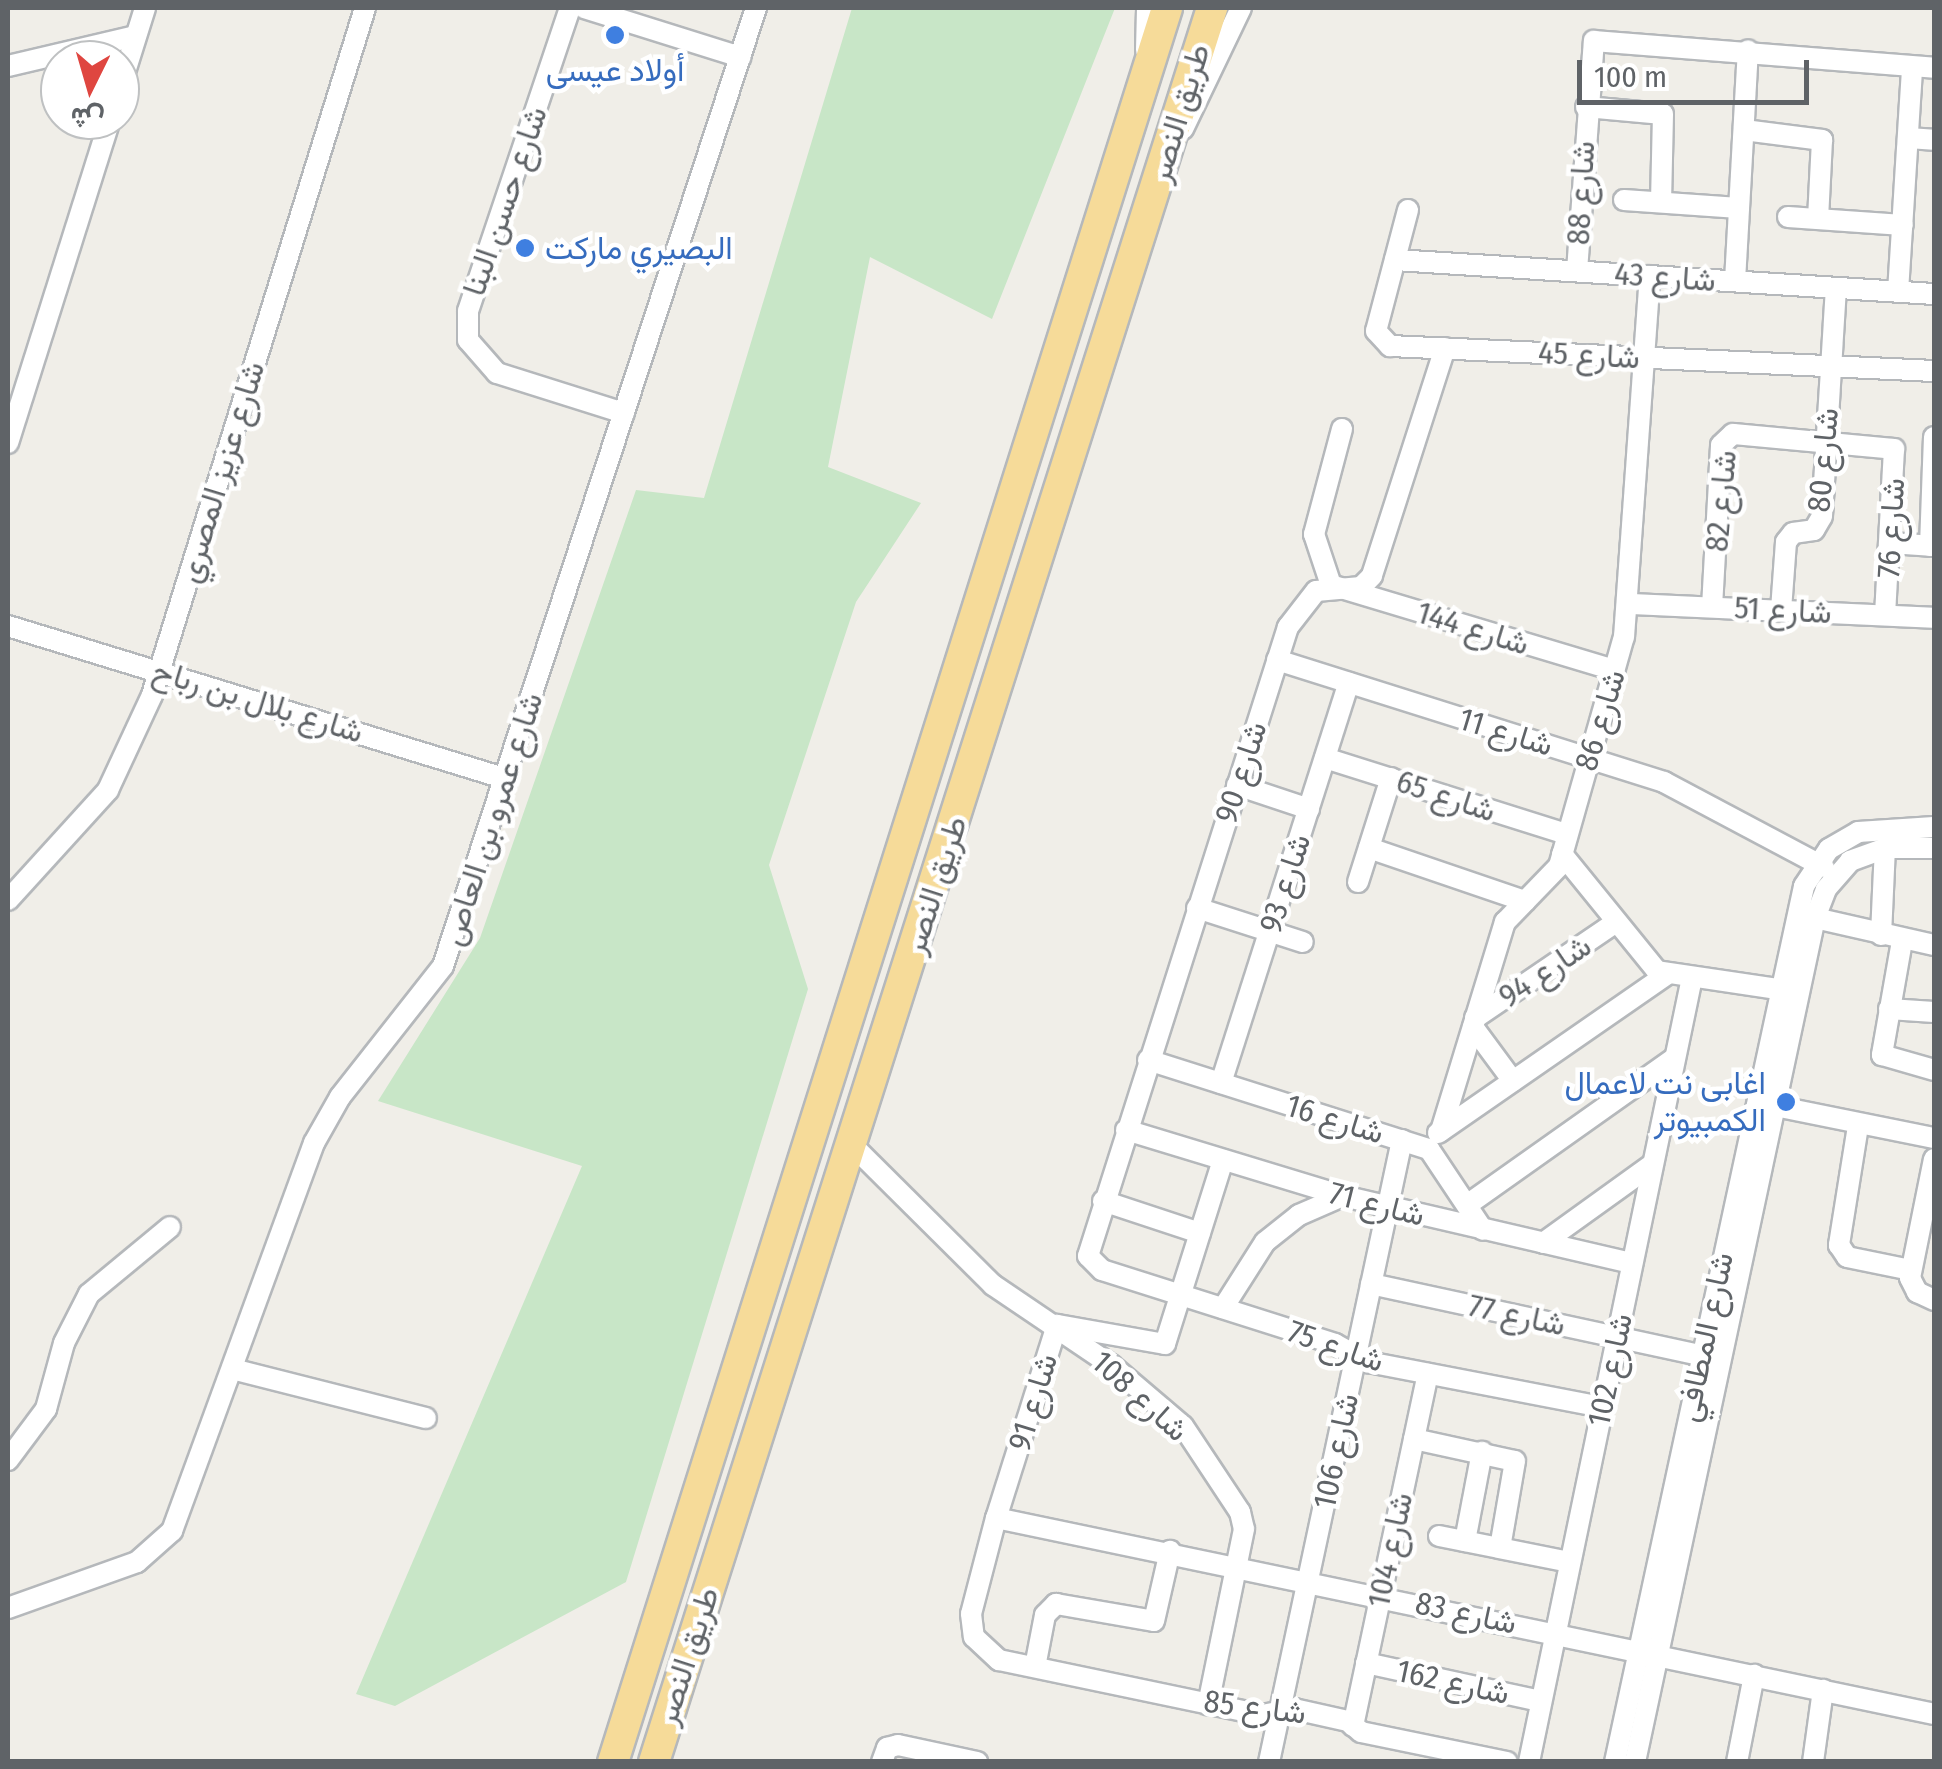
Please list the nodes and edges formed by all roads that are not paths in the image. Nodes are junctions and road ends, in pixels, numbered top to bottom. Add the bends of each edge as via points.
1 (145, 8) edge
2 (365, 8) edge
3 (570, 8) edge
4 (584, 8) edge
5 (756, 8) edge
6 (1147, 8) edge
7 (1167, 8) edge
8 (1212, 8) edge
9 (1242, 8) edge
10 (136, 36) junction
11 (135, 40) edge
12 (1748, 50) junction
13 (740, 58) junction
14 (8, 66) edge
15 (1149, 66) junction
16 (1912, 67) junction
17 (1934, 68) edge
18 (1586, 107) junction
19 (1744, 130) junction
20 (1908, 138) junction
21 (104, 140) edge
22 (1934, 140) edge
23 (1165, 162) junction
24 (1624, 200) dead end
25 (1661, 202) junction
26 (1739, 208) junction
27 (1408, 210) dead end
28 (1788, 217) dead end
29 (1818, 219) junction
30 (1902, 224) junction
31 (1395, 260) junction
32 (1577, 271) junction
33 (1650, 276) junction
34 (1735, 281) junction
35 (1836, 288) junction
36 (1898, 292) junction
37 (1934, 294) edge
38 (1445, 348) junction
39 (1645, 358) junction
40 (1831, 364) junction
41 (1934, 372) edge
42 (624, 413) junction
43 (1342, 429) dead end
44 (1934, 437) edge
45 (1826, 441) junction
46 (8, 444) edge
47 (1933, 501) edge
48 (1890, 543) junction
49 (1932, 546) edge
50 (1331, 585) junction
51 (1631, 604) junction
52 (1712, 607) junction
53 (1781, 610) junction
54 (1885, 616) junction
55 (1934, 618) edge
56 (8, 626) edge
57 (1276, 660) junction
58 (1615, 670) junction
59 (159, 671) junction
60 (958, 679) junction
61 (1349, 683) junction
62 (996, 694) junction
63 (944, 722) junction
64 (982, 736) junction
65 (1325, 758) junction
66 (1588, 758) junction
67 (1391, 778) junction
68 (507, 779) junction
69 (1236, 785) junction
70 (1308, 809) junction
71 (1934, 827) edge
72 (1564, 844) junction
73 (1369, 848) junction
74 (1885, 848) junction
75 (1934, 848) edge
76 (1816, 863) junction
77 (1836, 874) junction
78 (1358, 882) dead end
79 (8, 900) edge
80 (1525, 901) junction
81 (1197, 908) junction
82 (1805, 915) junction
83 (1614, 923) junction
84 (1270, 931) junction
85 (1891, 938) junction
86 (1304, 942) dead end
87 (1934, 945) edge
88 (1666, 974) junction
89 (1692, 978) junction
90 (1778, 990) junction
91 (1889, 1009) junction
92 (1934, 1012) edge
93 (1474, 1023) junction
94 (1675, 1058) junction
95 (1148, 1060) junction
96 (1934, 1070) edge
97 (1513, 1082) junction
98 (1221, 1083) junction
99 (1775, 1106) junction
100 (1858, 1126) junction
101 (1126, 1130) junction
102 (1441, 1131) junction
103 (1934, 1138) edge
104 (1411, 1143) junction
105 (851, 1144) junction
106 (1934, 1158) edge
107 (1222, 1160) junction
108 (1653, 1164) junction
109 (1343, 1196) junction
110 (1103, 1201) junction
111 (1467, 1205) junction
112 (1388, 1208) junction
113 (170, 1227) dead end
114 (1483, 1230) junction
115 (1200, 1232) junction
116 (1544, 1243) junction
117 (1088, 1249) joint
118 (1632, 1264) junction
119 (1911, 1270) junction
120 (1371, 1284) junction
121 (1180, 1295) junction
122 (1934, 1300) edge
123 (1222, 1308) junction
124 (1057, 1325) junction
125 (1617, 1337) junction
126 (1356, 1355) junction
127 (1711, 1357) junction
128 (232, 1369) junction
129 (1428, 1374) junction
130 (1602, 1407) junction
131 (426, 1418) dead end
132 (1414, 1439) junction
133 (1482, 1452) junction
134 (8, 1460) edge
135 (996, 1518) junction
136 (1439, 1536) dead end
137 (1465, 1541) junction
138 (1500, 1548) junction
139 (1170, 1551) junction
140 (1569, 1562) junction
141 (1237, 1566) junction
142 (671, 1577) junction
143 (1308, 1580) junction
144 (708, 1590) junction
145 (1380, 1595) junction
146 (8, 1608) edge
147 (1554, 1631) junction
148 (1648, 1651) junction
149 (999, 1660) joint
150 (1366, 1663) junction
151 (1035, 1667) junction
152 (1754, 1674) junction
153 (1824, 1690) junction
154 (1540, 1701) junction
155 (1208, 1704) junction
156 (1280, 1710) junction
157 (1934, 1714) edge
158 (1352, 1726) junction
159 (614, 1762) edge
160 (654, 1762) edge
161 (882, 1762) edge
162 (977, 1762) edge
163 (1270, 1762) edge
164 (1507, 1762) edge
165 (1529, 1762) edge
166 (1615, 1762) edge
167 (1635, 1762) edge
168 (1737, 1762) edge
169 (1813, 1762) edge

1 - 10 street
2 - 59 street, شارع عزيز المصري
3 - 42 street, شارع حسن البنا via 468,311 468,340 497,373
4 - 13 street
5 - 13 street, شارع عمرو بن العاص
6 - 15 street
7 - 15 highway, طريق النصر
8 - 23 highway, طريق النصر
9 - 23 street via 1216,73
10 - 11 street
10 - 14 street
12 - 16 street, شارع 88 via 1762,58
12 - 18 street, شارع 88 via 1594,41
12 - 19 street
13 - 42 street, شارع عمرو بن العاص
15 - 60 highway, طريق النصر
16 - 17 street, شارع 88
16 - 20 street
18 - 25 street via 1664,114
18 - 32 street, شارع 88
19 - 26 street
19 - 29 street via 1822,140
20 - 22 street
20 - 30 street
21 - 46 street
23 - 62 highway, طريق النصر
24 - 25 street
25 - 26 street
26 - 34 street
27 - 31 street, شارع 45
28 - 29 street
29 - 30 street
30 - 36 street
31 - 32 street, شارع 43
31 - 38 street, شارع 45 via 1379,340
32 - 33 street, شارع 43
33 - 34 street, شارع 43
33 - 39 street, شارع 86
34 - 35 street, شارع 43
35 - 36 street, شارع 43
35 - 40 street, شارع 80
36 - 37 street, شارع 43
38 - 39 street, شارع 45
38 - 50 street, شارع 90 via 1372,576 1361,587
39 - 40 street, شارع 45
39 - 51 street, شارع 86
40 - 41 street, شارع 45
40 - 45 street, شارع 80
42 - 68 street, شارع عمرو بن العاص
43 - 50 street via 1314,534
44 - 47 street
45 - 48 street, شارع 76 via 1894,449
45 - 52 street, شارع 82 via 1732,434 1722,440
45 - 53 street, شارع 80 via 1820,521 1786,542
47 - 49 street
48 - 49 street
48 - 54 street, شارع 76
50 - 57 street, شارع 90 via 1294,612
50 - 58 street, شارع 144
51 - 52 street, شارع 51
51 - 58 street, شارع 86
52 - 53 street, شارع 51
53 - 54 street, شارع 51
54 - 55 street, شارع 51
56 - 59 street, شارع بلال بن رباح
57 - 61 street, شارع 11
57 - 69 street, شارع 90
58 - 66 street, شارع 86
59 - 68 street, شارع بلال بن رباح
59 - 79 street, شارع عزيز المصري via 108,790
60 - 62 highway via 974,696
60 - 63 highway, طريق النصر
61 - 65 street, شارع 93
61 - 66 street, شارع 11
62 - 64 highway, طريق النصر
63 - 64 highway via 967,720
63 - 142 highway, طريق النصر
64 - 105 highway, طريق النصر
65 - 67 street, شارع 65
65 - 70 street, شارع 93
66 - 72 street, شارع 86
66 - 76 street, شارع 11 via 1674,786
67 - 72 street, شارع 65
67 - 73 street
68 - 128 street, شارع عمرو بن العاص via 442,966 340,1096 314,1144
69 - 70 street
69 - 81 street, شارع 90
70 - 84 street, شارع 93
71 - 76 street via 1858,832
72 - 80 street, شارع 86 via 1546,887
72 - 83 street
73 - 78 street
73 - 80 street
74 - 75 street
74 - 77 street
74 - 85 street
76 - 77 street, شارع 11
76 - 82 street
77 - 82 street
80 - 93 street, شارع 86 via 1505,922
81 - 84 street
81 - 95 street, شارع 90
82 - 85 street
82 - 90 street, شارع المطافي
82 - 99 street, شارع المطافي
83 - 88 street via 1642,959
83 - 93 street, شارع 94
84 - 86 street
84 - 98 street, شارع 93
85 - 87 street
85 - 91 street
88 - 89 street
88 - 97 street
89 - 90 street
89 - 94 street, شارع 102
90 - 127 street, شارع المطافي
91 - 92 street
91 - 96 street via 1884,1060
93 - 97 street
93 - 102 street, شارع 86
94 - 108 street, شارع 102
94 - 111 street
95 - 98 street, شارع 16
95 - 101 street, شارع 90
97 - 102 street
98 - 104 street, شارع 16
99 - 100 street
99 - 127 street, شارع المطافي
100 - 103 street
100 - 119 street via 1839,1245 1847,1258
101 - 107 street, شارع 71
101 - 110 street, شارع 90
102 - 104 street
104 - 111 street, شارع 16 via 1432,1151
104 - 112 street, شارع 106
105 - 124 street via 963,1258 1013,1300
105 - 144 highway, طريق النصر
106 - 119 street
107 - 109 street, شارع 71
107 - 115 street
108 - 116 street
108 - 118 street, شارع 102
109 - 112 street, شارع 71
109 - 123 street via 1264,1242
110 - 115 street
110 - 117 street, شارع 90
111 - 114 street, شارع 16
112 - 114 street, شارع 71
112 - 120 street, شارع 106
113 - 134 street via 89,1294 64,1343 46,1409
114 - 116 street, شارع 71
115 - 121 street
116 - 118 street, شارع 71
117 - 121 street, شارع 75 via 1096,1267
118 - 125 street, شارع 102
119 - 122 street via 1917,1292
120 - 125 street, شارع 77
120 - 126 street, شارع 106
121 - 123 street, شارع 75
121 - 124 street, شارع 91 via 1160,1346
123 - 126 street, شارع 75
124 - 135 street, شارع 91
124 - 141 street, شارع 108 via 1182,1426 1240,1512
125 - 127 street, شارع 77
125 - 130 street, شارع 102
126 - 129 street, شارع 75
126 - 143 street, شارع 106
127 - 148 street, شارع المطافي
128 - 131 street
128 - 146 street, شارع عمرو بن العاص via 183,1511 156,1549
129 - 130 street, شارع 75
129 - 132 street, شارع 104
130 - 140 street, شارع 102
132 - 133 street
132 - 145 street, شارع 104
133 - 137 street
133 - 138 street via 1516,1464
135 - 139 street, شارع 83
135 - 149 street, شارع 91 via 971,1626 980,1647
136 - 137 street
137 - 138 street
138 - 140 street
139 - 141 street, شارع 83
139 - 151 street via 1154,1621 1056,1604 1045,1615
140 - 147 street, شارع 102
141 - 143 street, شارع 83
141 - 155 street, شارع 108
142 - 144 highway
142 - 159 highway, طريق النصر
143 - 145 street, شارع 83
143 - 156 street, شارع 106
144 - 160 highway, طريق النصر
145 - 147 street, شارع 83
145 - 150 street, شارع 104
147 - 148 street, شارع 83
147 - 154 street, شارع 102
148 - 152 street, شارع 83
148 - 166 street, شارع المطافي
148 - 167 street, شارع المطافي
149 - 151 street, شارع 85
150 - 154 street, شارع 162
150 - 158 street, شارع 104
151 - 155 street, شارع 85
152 - 153 street, شارع 83
152 - 168 street
153 - 157 street, شارع 83
153 - 169 street
154 - 165 street, شارع 102
155 - 156 street, شارع 85 via 1262,1715
156 - 158 street, شارع 85
156 - 163 street, شارع 106
158 - 164 street, شارع 85
161 - 162 street via 887,1748 898,1745

